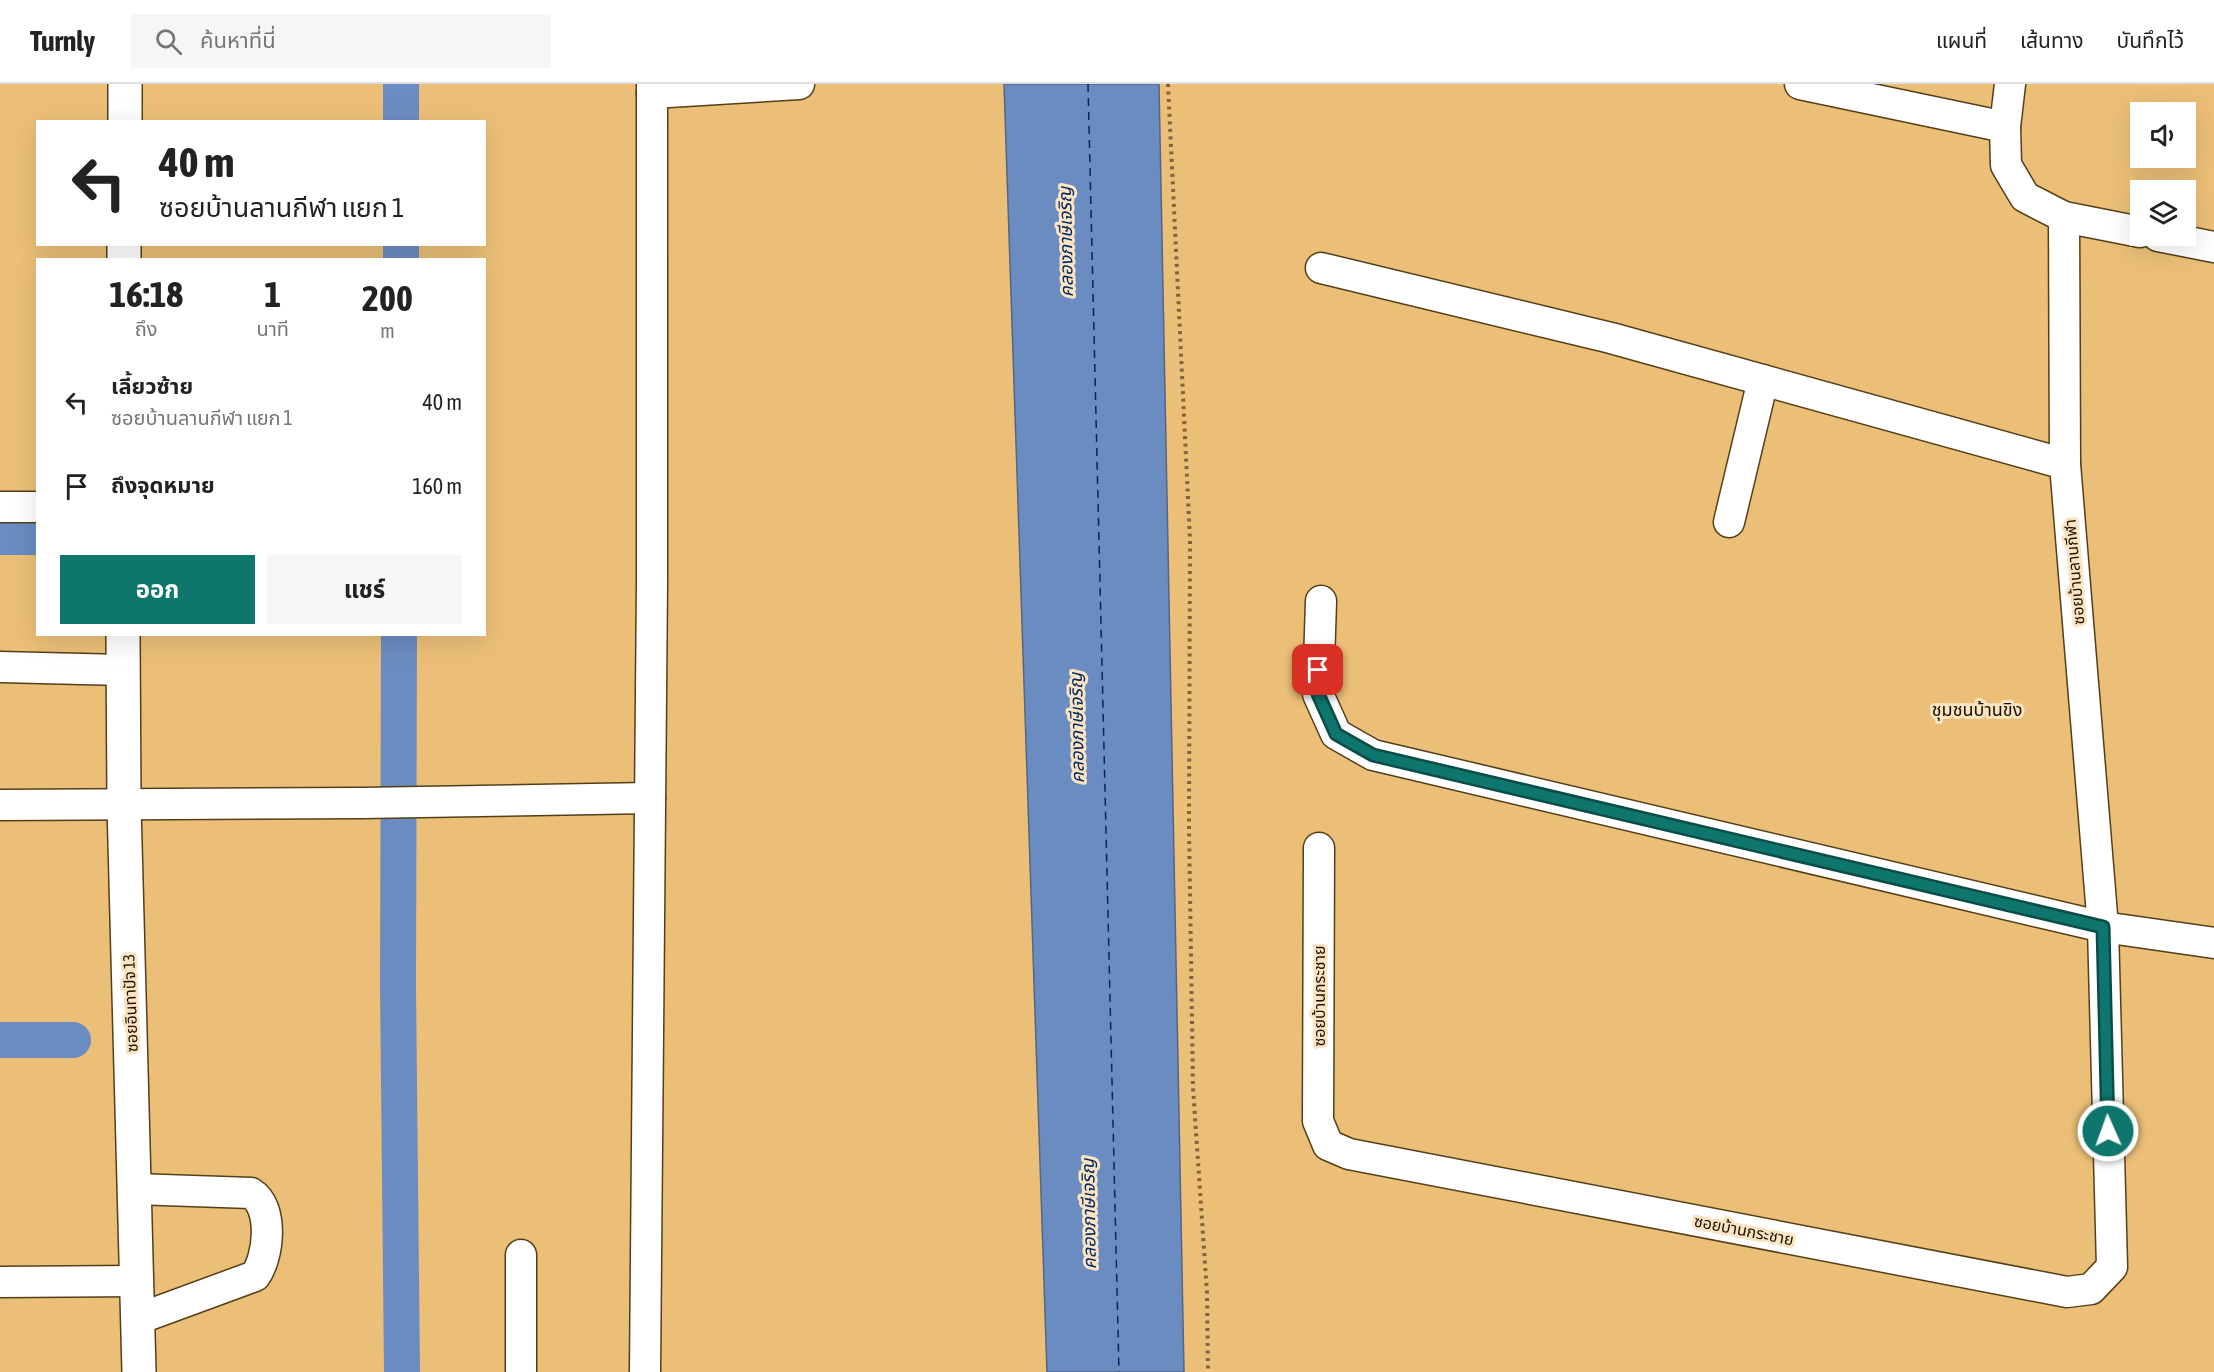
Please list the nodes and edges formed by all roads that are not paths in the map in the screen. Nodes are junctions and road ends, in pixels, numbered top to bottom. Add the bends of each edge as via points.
1 (125, 84) edge
2 (799, 84) edge
3 (1800, 84) edge
4 (2010, 84) edge
5 (652, 88) edge
6 (125, 120) edge
7 (2005, 127) junction
8 (2064, 217) junction
9 (2130, 230) edge
10 (2196, 243) edge
11 (2214, 247) edge
12 (1321, 268) dead end
13 (1763, 380) junction
14 (2065, 464) junction
15 (0, 507) edge
16 (36, 507) edge
17 (1729, 522) dead end
18 (1321, 601) dead end
19 (123, 636) edge
20 (0, 667) edge
21 (123, 670) junction
22 (650, 798) junction
23 (0, 805) edge
24 (124, 805) junction
25 (1319, 848) dead end
26 (2103, 927) junction
27 (2214, 943) edge
28 (135, 1189) junction
29 (521, 1255) dead end
30 (0, 1281) edge
31 (137, 1281) junction
32 (138, 1319) junction
33 (139, 1372) edge
34 (521, 1372) edge
35 (645, 1372) edge

1 - 6 street
2 - 5 street
3 - 7 street
4 - 7 street
5 - 22 street
7 - 8 street via 2006,165 2025,197
8 - 9 street
8 - 14 street, ซอยบ้านลานกีฬา
10 - 11 street
12 - 13 street via 1611,338
13 - 14 street
13 - 17 street
14 - 26 street, ซอยบ้านลานกีฬา
15 - 16 street
18 - 26 street via 1318,694 1336,734 1373,755
19 - 21 street, ซอยอินทาปัจ 13
20 - 21 street
21 - 24 street, ซอยอินทาปัจ 13
22 - 24 street
22 - 35 street
23 - 24 street
24 - 28 street, ซอยอินทาปัจ 13
25 - 26 street, ซอยบ้านกระชาย via 1318,1121 1328,1145 1349,1154 2067,1292 2091,1289 2112,1267
26 - 27 street
28 - 31 street, ซอยอินทาปัจ 13
28 - 32 street via 251,1193 258,1197 267,1231 262,1266 255,1276
29 - 34 street
30 - 31 street
31 - 32 street, ซอยอินทาปัจ 13
32 - 33 street, ซอยอินทาปัจ 13

